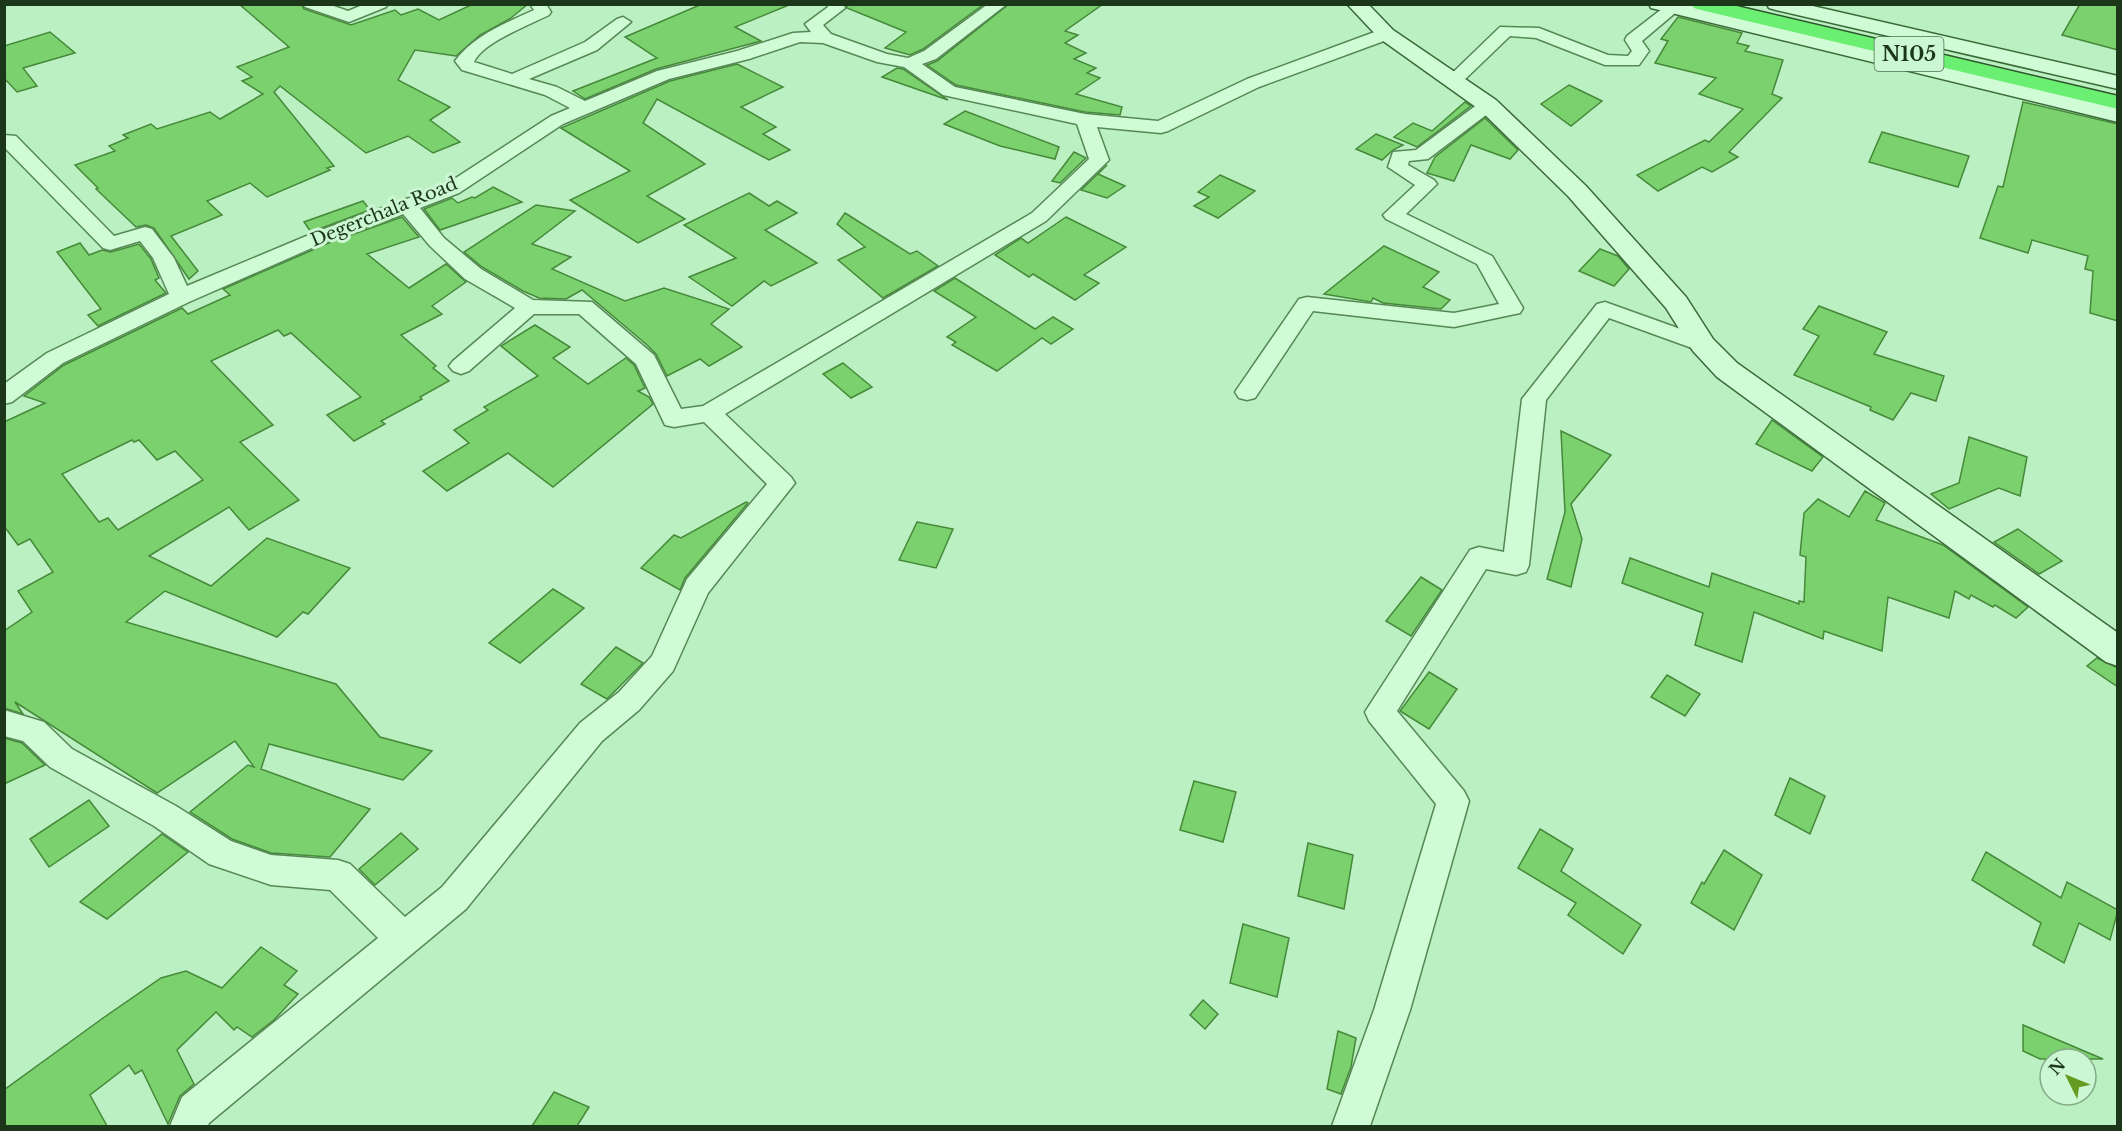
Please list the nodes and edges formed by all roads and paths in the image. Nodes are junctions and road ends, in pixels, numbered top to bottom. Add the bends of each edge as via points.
1 (311, 4) edge
2 (380, 4) edge
3 (538, 4) edge
4 (835, 4) edge
5 (999, 4) edge
6 (1356, 4) edge
7 (1701, 4) edge
8 (1743, 4) edge
9 (1776, 4) edge
10 (1665, 6) edge
11 (623, 22) dead end
12 (1386, 34) junction
13 (825, 38) junction
14 (909, 63) junction
15 (514, 79) junction
16 (1453, 81) junction
17 (2118, 83) edge
18 (2118, 92) edge
19 (2118, 103) edge
20 (1488, 105) junction
21 (584, 108) junction
22 (2118, 115) edge
23 (1085, 120) junction
24 (4, 141) edge
25 (410, 209) dead end
26 (181, 297) junction
27 (529, 307) junction
28 (1703, 345) junction
29 (461, 366) dead end
30 (1247, 392) dead end
31 (4, 396) edge
32 (709, 413) junction
33 (2118, 652) edge
34 (4, 723) edge
35 (403, 939) junction
36 (189, 1126) edge
37 (1351, 1126) edge

1 - 2 street via 349,17
3 - 15 street via 543,12 502,31 464,61 468,66
4 - 13 street via 837,8 813,24
5 - 14 street via 930,55
6 - 12 main road
7 - 19 highway, N105
8 - 18 highway, N105
9 - 17 main road
10 - 16 street via 1633,40 1641,51 1633,61 1605,60 1539,33 1506,31
10 - 22 main road
11 - 15 street via 591,46
12 - 16 main road
12 - 23 street via 1253,83 1161,127
13 - 14 street, Degerchala Road
13 - 21 street, Degerchala Road via 799,37 743,56 663,75
14 - 23 street via 949,91
15 - 21 street via 551,91
16 - 20 main road
20 - 28 main road via 1631,250 1677,303
20 - 30 street via 1421,155 1400,156 1398,167 1427,184 1393,216 1485,260 1512,308 1454,320 1307,304
21 - 26 street, Degerchala Road via 557,120 452,189 323,236
23 - 32 street via 1099,160 1039,217
24 - 26 street via 9,140 110,244 146,233
25 - 27 street via 437,242 473,274
26 - 31 street, Degerchala Road via 55,358
27 - 29 street
27 - 32 street via 584,307 646,360 675,419
28 - 33 main road via 1727,370
28 - 37 street via 1605,309 1534,399 1516,565 1479,557 1380,712 1453,801 1392,1010
32 - 35 street via 782,483 697,587 663,663 629,701 591,732 454,898
34 - 35 street via 33,731 61,758 165,816 221,853 272,870 338,876
35 - 36 street via 195,1110

